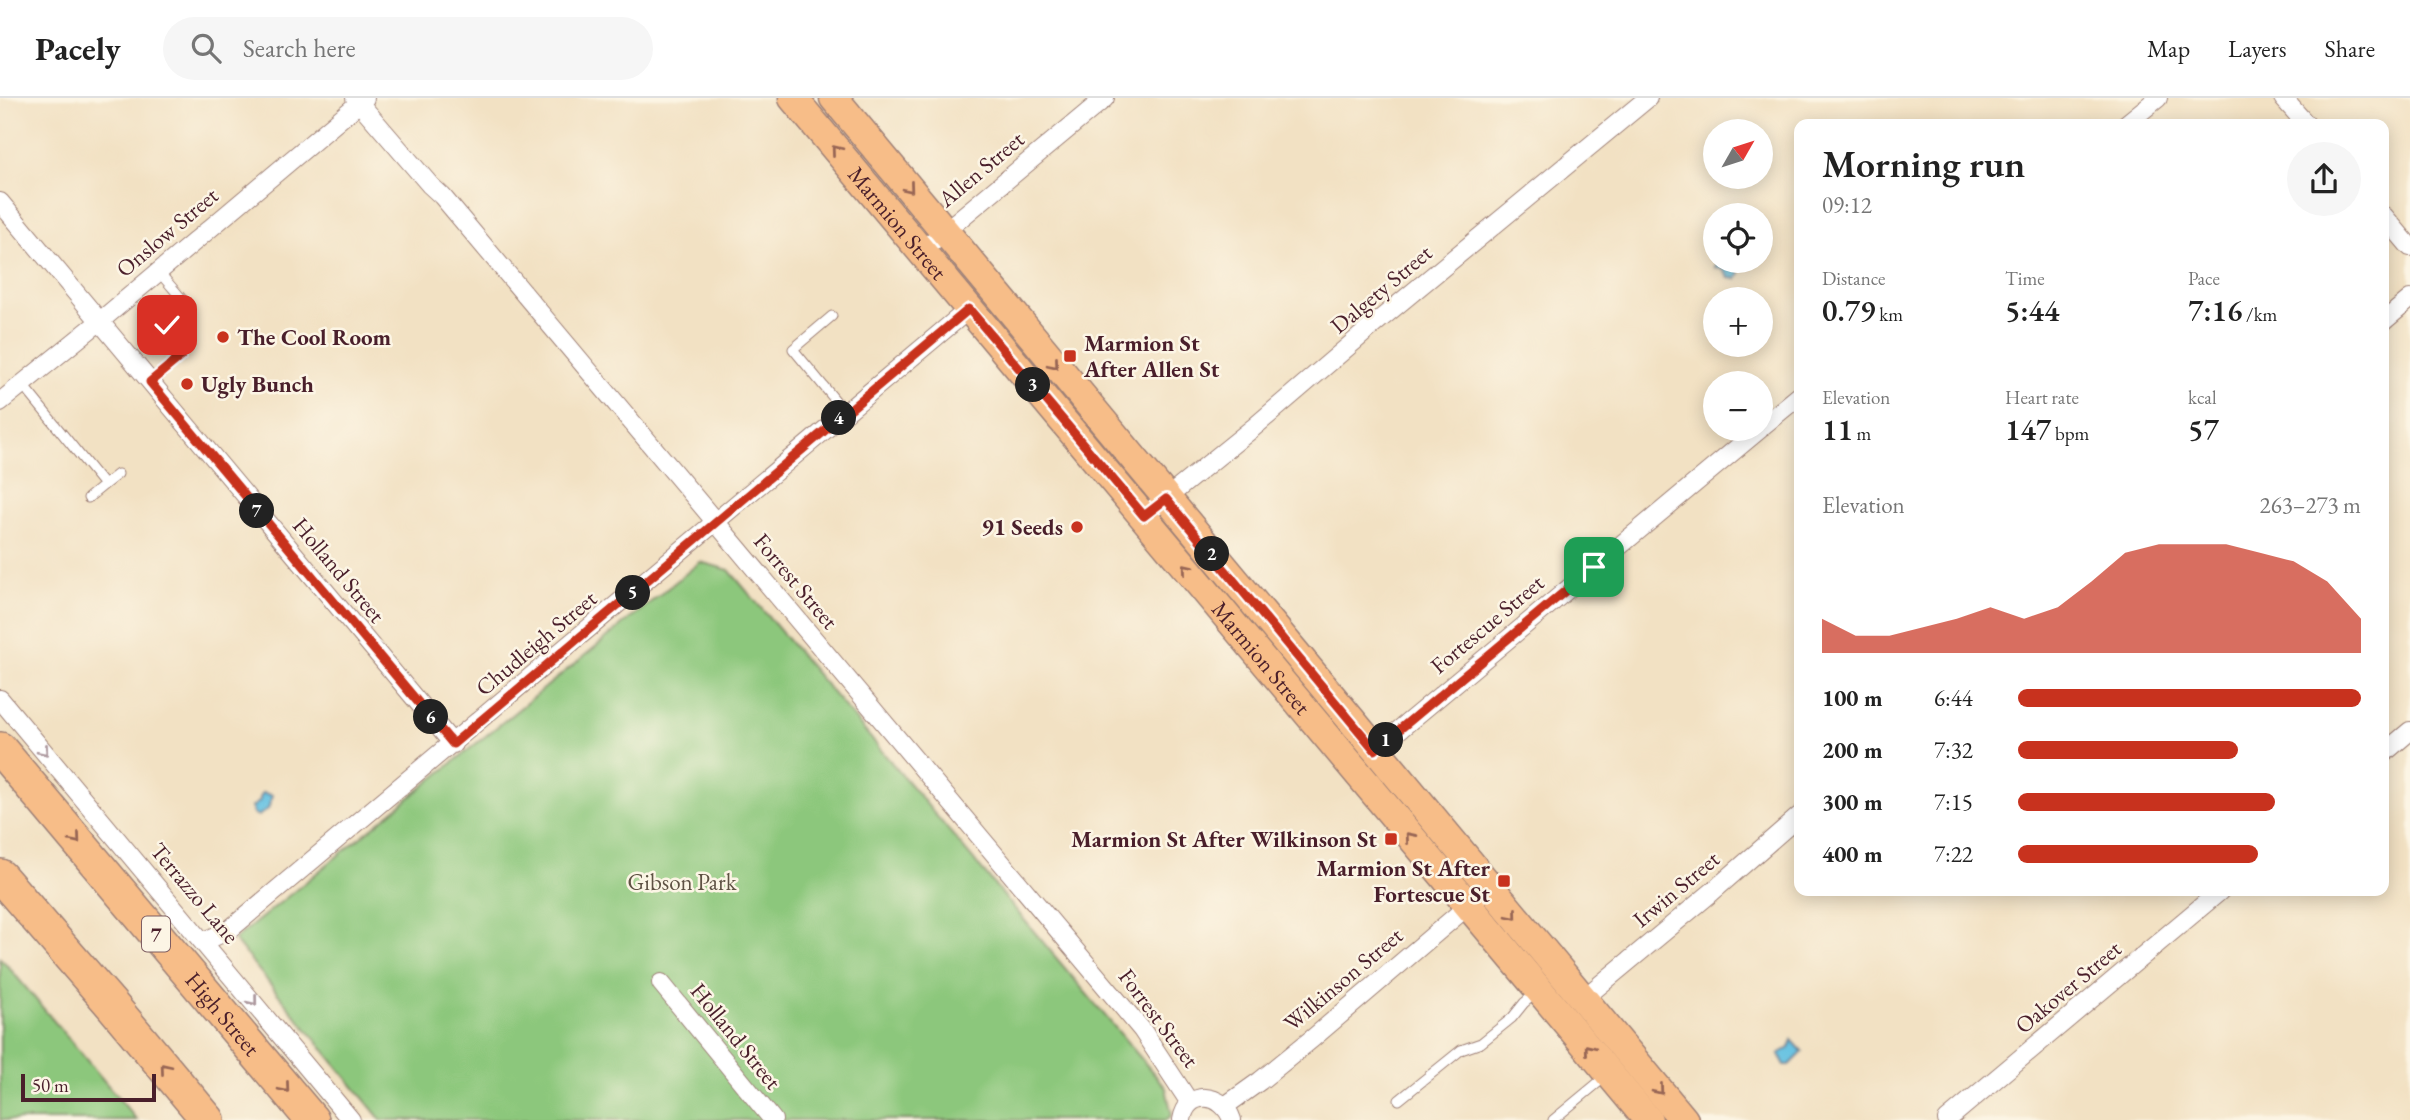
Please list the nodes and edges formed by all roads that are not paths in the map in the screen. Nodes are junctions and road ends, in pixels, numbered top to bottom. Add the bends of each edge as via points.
1 (793, 98) edge
2 (834, 98) edge
3 (1105, 98) edge
4 (1648, 98) edge
5 (2158, 98) edge
6 (2283, 98) edge
7 (360, 100) edge
8 (2132, 119) edge
9 (2302, 119) edge
10 (0, 202) edge
11 (2389, 222) edge
12 (945, 231) junction
13 (2410, 247) edge
14 (920, 252) junction
15 (158, 271) junction
16 (2410, 299) edge
17 (969, 309) junction
18 (832, 316) dead end
19 (2389, 317) edge
20 (99, 322) junction
21 (150, 382) junction
22 (22, 384) junction
23 (1794, 400) edge
24 (0, 402) edge
25 (845, 412) junction
26 (1773, 418) edge
27 (1746, 441) edge
28 (117, 474) dead end
29 (104, 485) junction
30 (88, 498) dead end
31 (1155, 507) junction
32 (715, 523) junction
33 (0, 699) edge
34 (2410, 731) edge
35 (453, 744) junction
36 (0, 749) edge
37 (2389, 749) edge
38 (1375, 750) junction
39 (1794, 820) edge
40 (0, 876) edge
41 (1490, 887) junction
42 (2214, 896) edge
43 (1469, 906) junction
44 (229, 930) junction
45 (203, 942) junction
46 (222, 963) junction
47 (662, 983) dead end
48 (1540, 990) junction
49 (1583, 999) junction
50 (1609, 1073) junction
51 (1399, 1100) dead end
52 (1190, 1103) junction
53 (1228, 1113) edge
54 (208, 1120) edge
55 (312, 1120) edge
56 (351, 1120) edge
57 (773, 1120) edge
58 (1182, 1120) edge
59 (1553, 1120) edge
60 (1648, 1120) edge
61 (1684, 1120) edge
62 (1947, 1120) edge

14 -> 1 main road, Marmion Street
2 -> 12 main road, Marmion Street
3 - 12 street, Allen Street
4 - 31 street, Dalgety Street
5 - 8 street
6 - 9 street
7 - 15 street, Onslow Street
7 - 32 street, Forrest Street
10 - 20 street, Holland Street
11 - 13 street
12 - 14 street, Allen Street
12 -> 31 main road, Marmion Street
14 - 17 main road, Marmion Street
15 - 20 street, Onslow Street
15 - 21 lane via 189,307 167,325 181,342 174,347 181,356
16 - 19 street
17 - 25 street, Chudleigh Street
17 - 31 main road, Marmion Street
18 - 25 lane via 793,349
20 - 21 street, Holland Street
20 - 22 street, Onslow Street
21 - 35 street, Holland Street
22 - 24 street, Onslow Street
22 - 29 lane
23 - 26 street, Fortescue Street
25 - 32 street, Chudleigh Street
27 - 38 street, Fortescue Street
28 - 29 lane
29 - 30 lane
31 - 38 main road, Marmion Street
43 -> 31 main road, Marmion Street
32 - 35 street, Chudleigh Street
32 - 52 street, Forrest Street via 1142,1030
33 -> 45 street, Terrazzo Lane
34 - 37 street
35 - 44 street, Chudleigh Street
36 -> 55 highway, High Street / 7
38 - 41 main road, Marmion Street
39 - 49 street, Irwin Street
54 -> 40 highway
41 - 43 street, Wilkinson Street
41 -> 49 main road, Marmion Street
42 - 62 street, Oakover Street
43 - 48 main road, Marmion Street
43 - 53 street, Wilkinson Street
44 - 45 street, Chudleigh Street
44 - 46 street
45 - 46 street, Terrazzo Lane
46 -> 56 street, Terrazzo Lane
47 - 57 street, Holland Street
50 -> 48 main road, Marmion Street
48 - 51 lane via 1502,1027 1481,1043 1461,1050
49 -> 61 main road, Marmion Street
50 - 59 lane
50 - 60 main road, Marmion Street
52 - 53 street via 1212,1098
52 - 58 street

